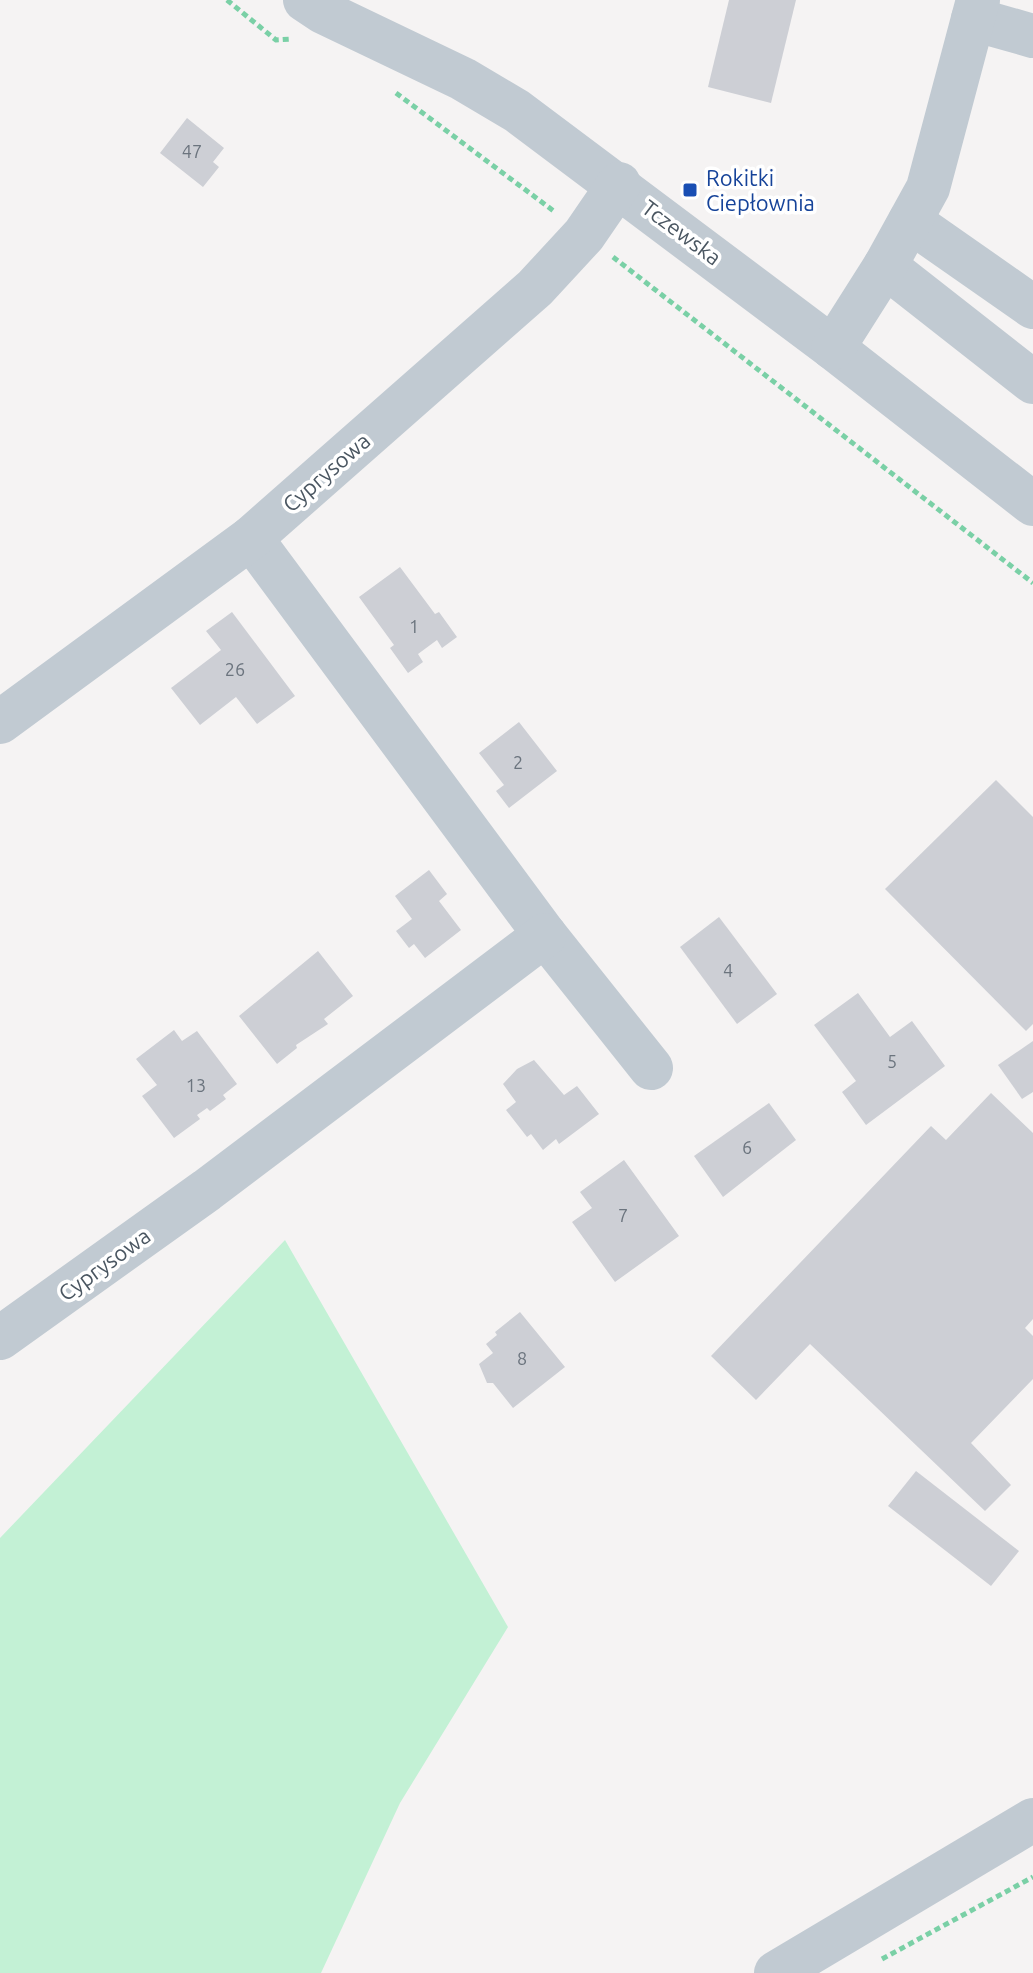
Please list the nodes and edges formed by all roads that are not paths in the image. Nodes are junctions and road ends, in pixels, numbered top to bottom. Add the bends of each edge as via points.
1 (976, 9) edge
2 (302, 19) edge
3 (1033, 36) edge
4 (619, 184) junction
5 (910, 221) junction
6 (885, 266) junction
7 (1033, 307) edge
8 (833, 348) junction
9 (1033, 382) edge
10 (1033, 504) edge
11 (251, 538) junction
12 (0, 722) edge
13 (545, 935) junction
14 (651, 1068) dead end
15 (0, 1338) edge
16 (1033, 1820) edge
17 (776, 1973) edge

1 - 3 street
1 - 5 street via 928,188
2 - 4 street, Tczewska via 477,87
4 - 8 street, Tczewska
4 - 11 street, Cyprysowa via 584,235 535,288
5 - 6 street
5 - 7 street
6 - 8 street
6 - 9 street
8 - 10 street, Tczewska
11 - 12 street, Cyprysowa
11 - 13 street
13 - 14 street
13 - 15 street, Cyprysowa via 207,1190
16 - 17 street

